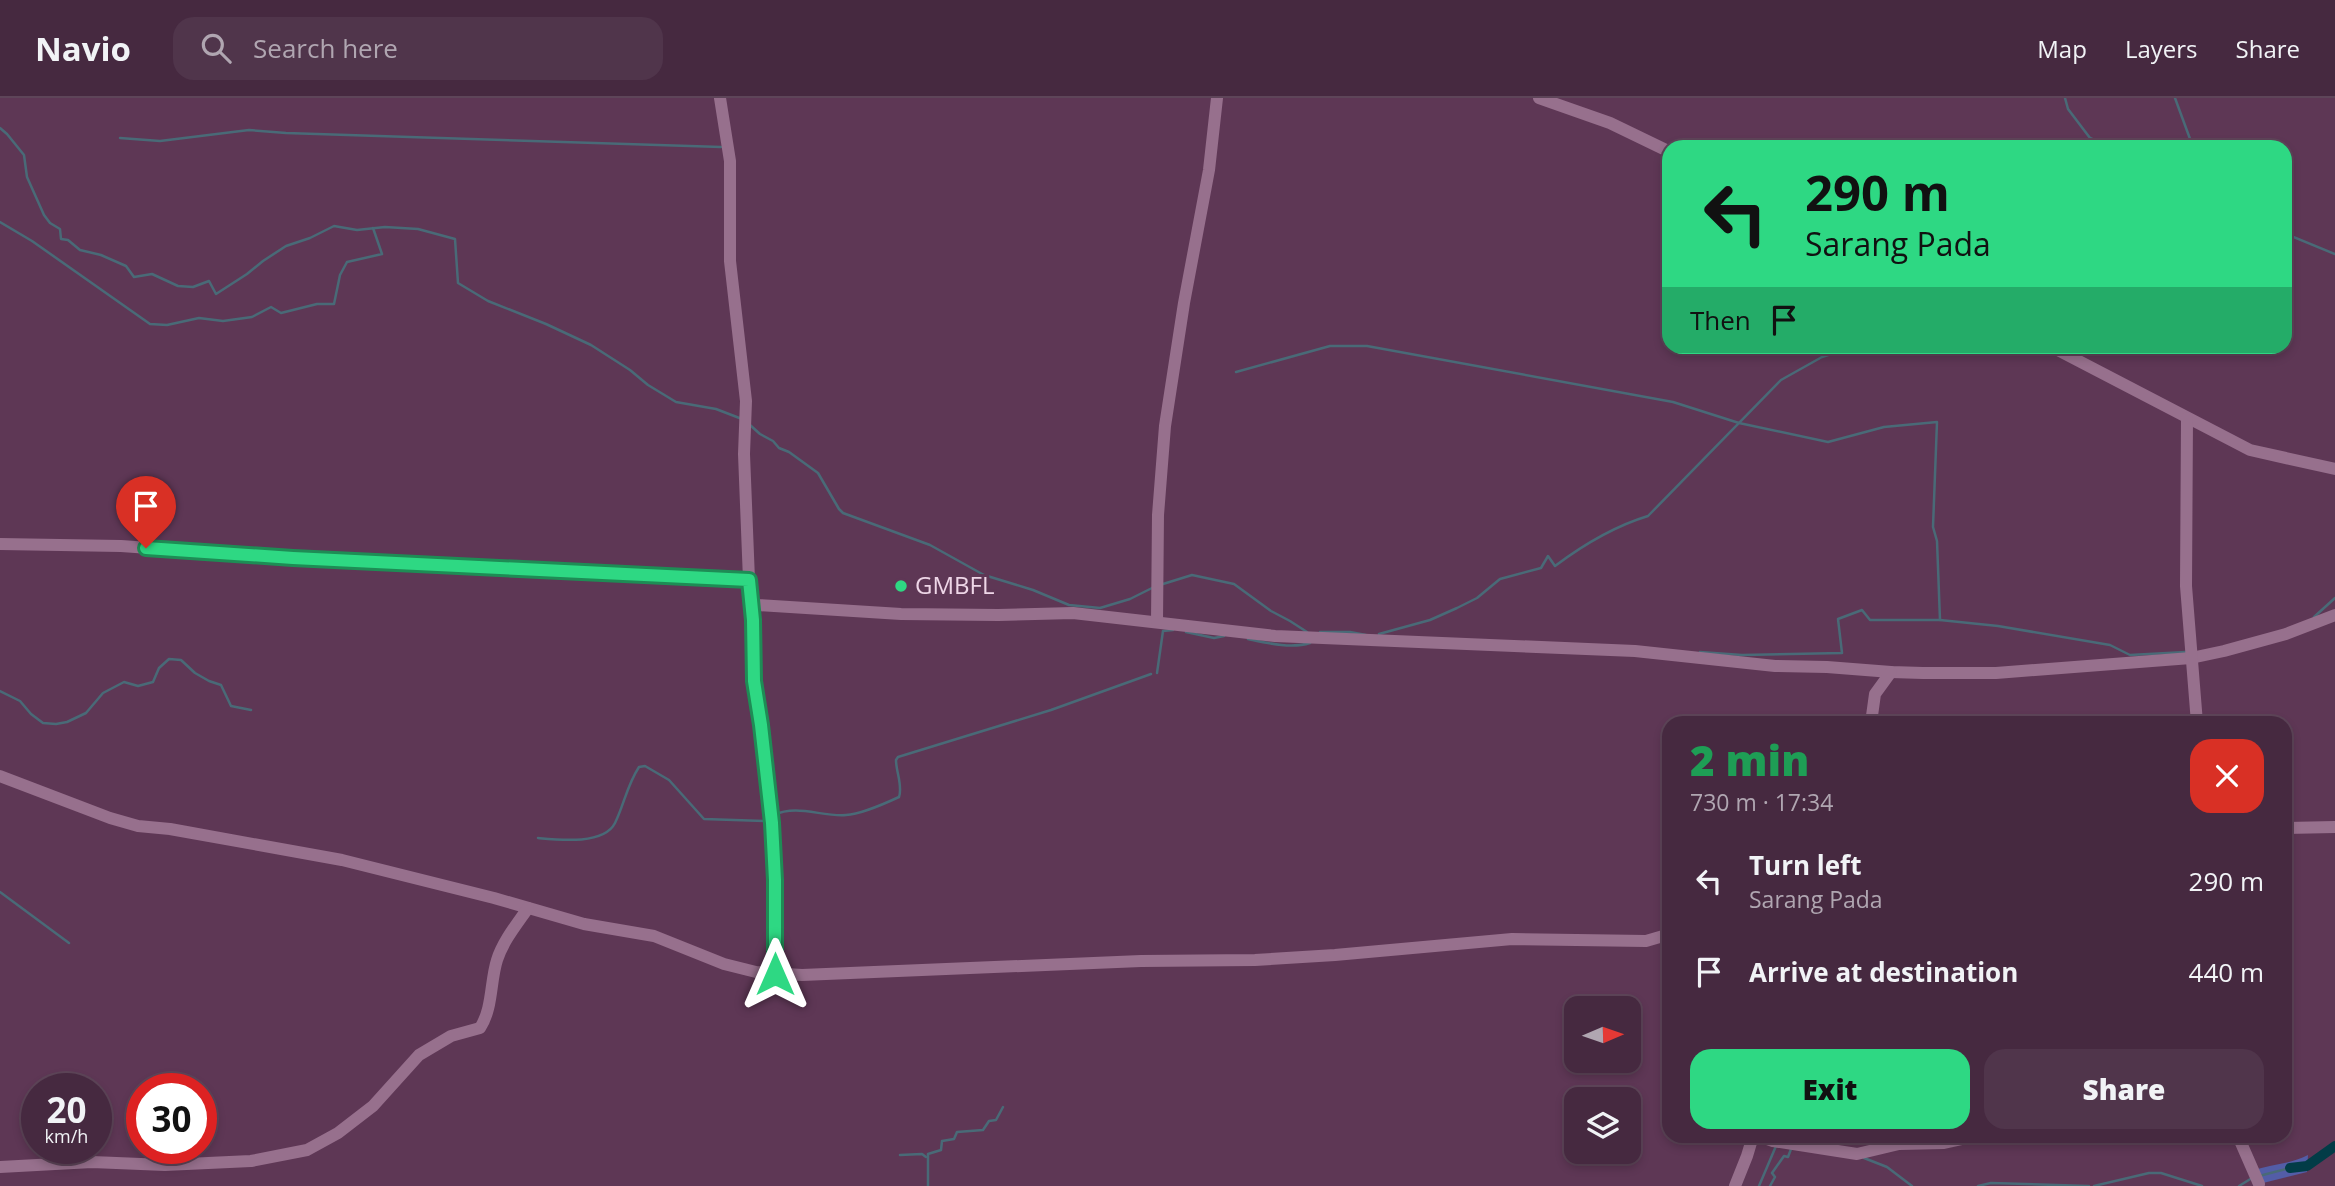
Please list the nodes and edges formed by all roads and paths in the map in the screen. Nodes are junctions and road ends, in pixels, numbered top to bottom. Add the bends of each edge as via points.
1 (720, 98) edge
2 (1217, 98) edge
3 (1539, 98) edge
4 (1662, 148) edge
5 (2065, 354) edge
6 (2187, 418) junction
7 (2335, 469) edge
8 (0, 544) edge
9 (749, 580) junction
10 (751, 601) junction
11 (2335, 615) edge
12 (1157, 621) junction
13 (2191, 658) junction
14 (1891, 672) junction
15 (1872, 716) edge
16 (2196, 716) edge
17 (0, 776) edge
18 (2335, 827) edge
19 (2292, 828) edge
20 (527, 908) junction
21 (1662, 936) edge
22 (775, 974) junction
23 (1751, 1143) edge
24 (1791, 1143) edge
25 (1944, 1143) edge
26 (2241, 1143) edge
27 (0, 1167) edge
28 (2259, 1184) dead end
29 (1735, 1186) edge

1 - 9 street via 730,161 730,261 746,401
2 - 12 street via 1165,426
3 - 4 street via 1610,123
5 - 6 street
6 - 7 street via 2250,450
6 - 13 street via 2186,586
8 - 9 street via 121,546
9 - 10 street
10 - 12 street via 901,614 1073,613
10 - 22 street via 754,681 772,823
11 - 13 street via 2287,634
12 - 14 street via 1275,636 1634,651
13 - 14 street via 1996,673
13 - 16 street
14 - 15 street via 1875,694
17 - 20 street via 138,826 342,860
18 - 19 street
20 - 22 street via 654,936 723,964
20 - 27 street via 498,957 489,1009 480,1028 451,1036 419,1055 373,1106 307,1150 251,1161 165,1166 92,1162
21 - 22 street via 1596,942 1512,939 1255,960
23 - 29 street
24 - 25 street via 1857,1154 1899,1144
26 - 28 street

